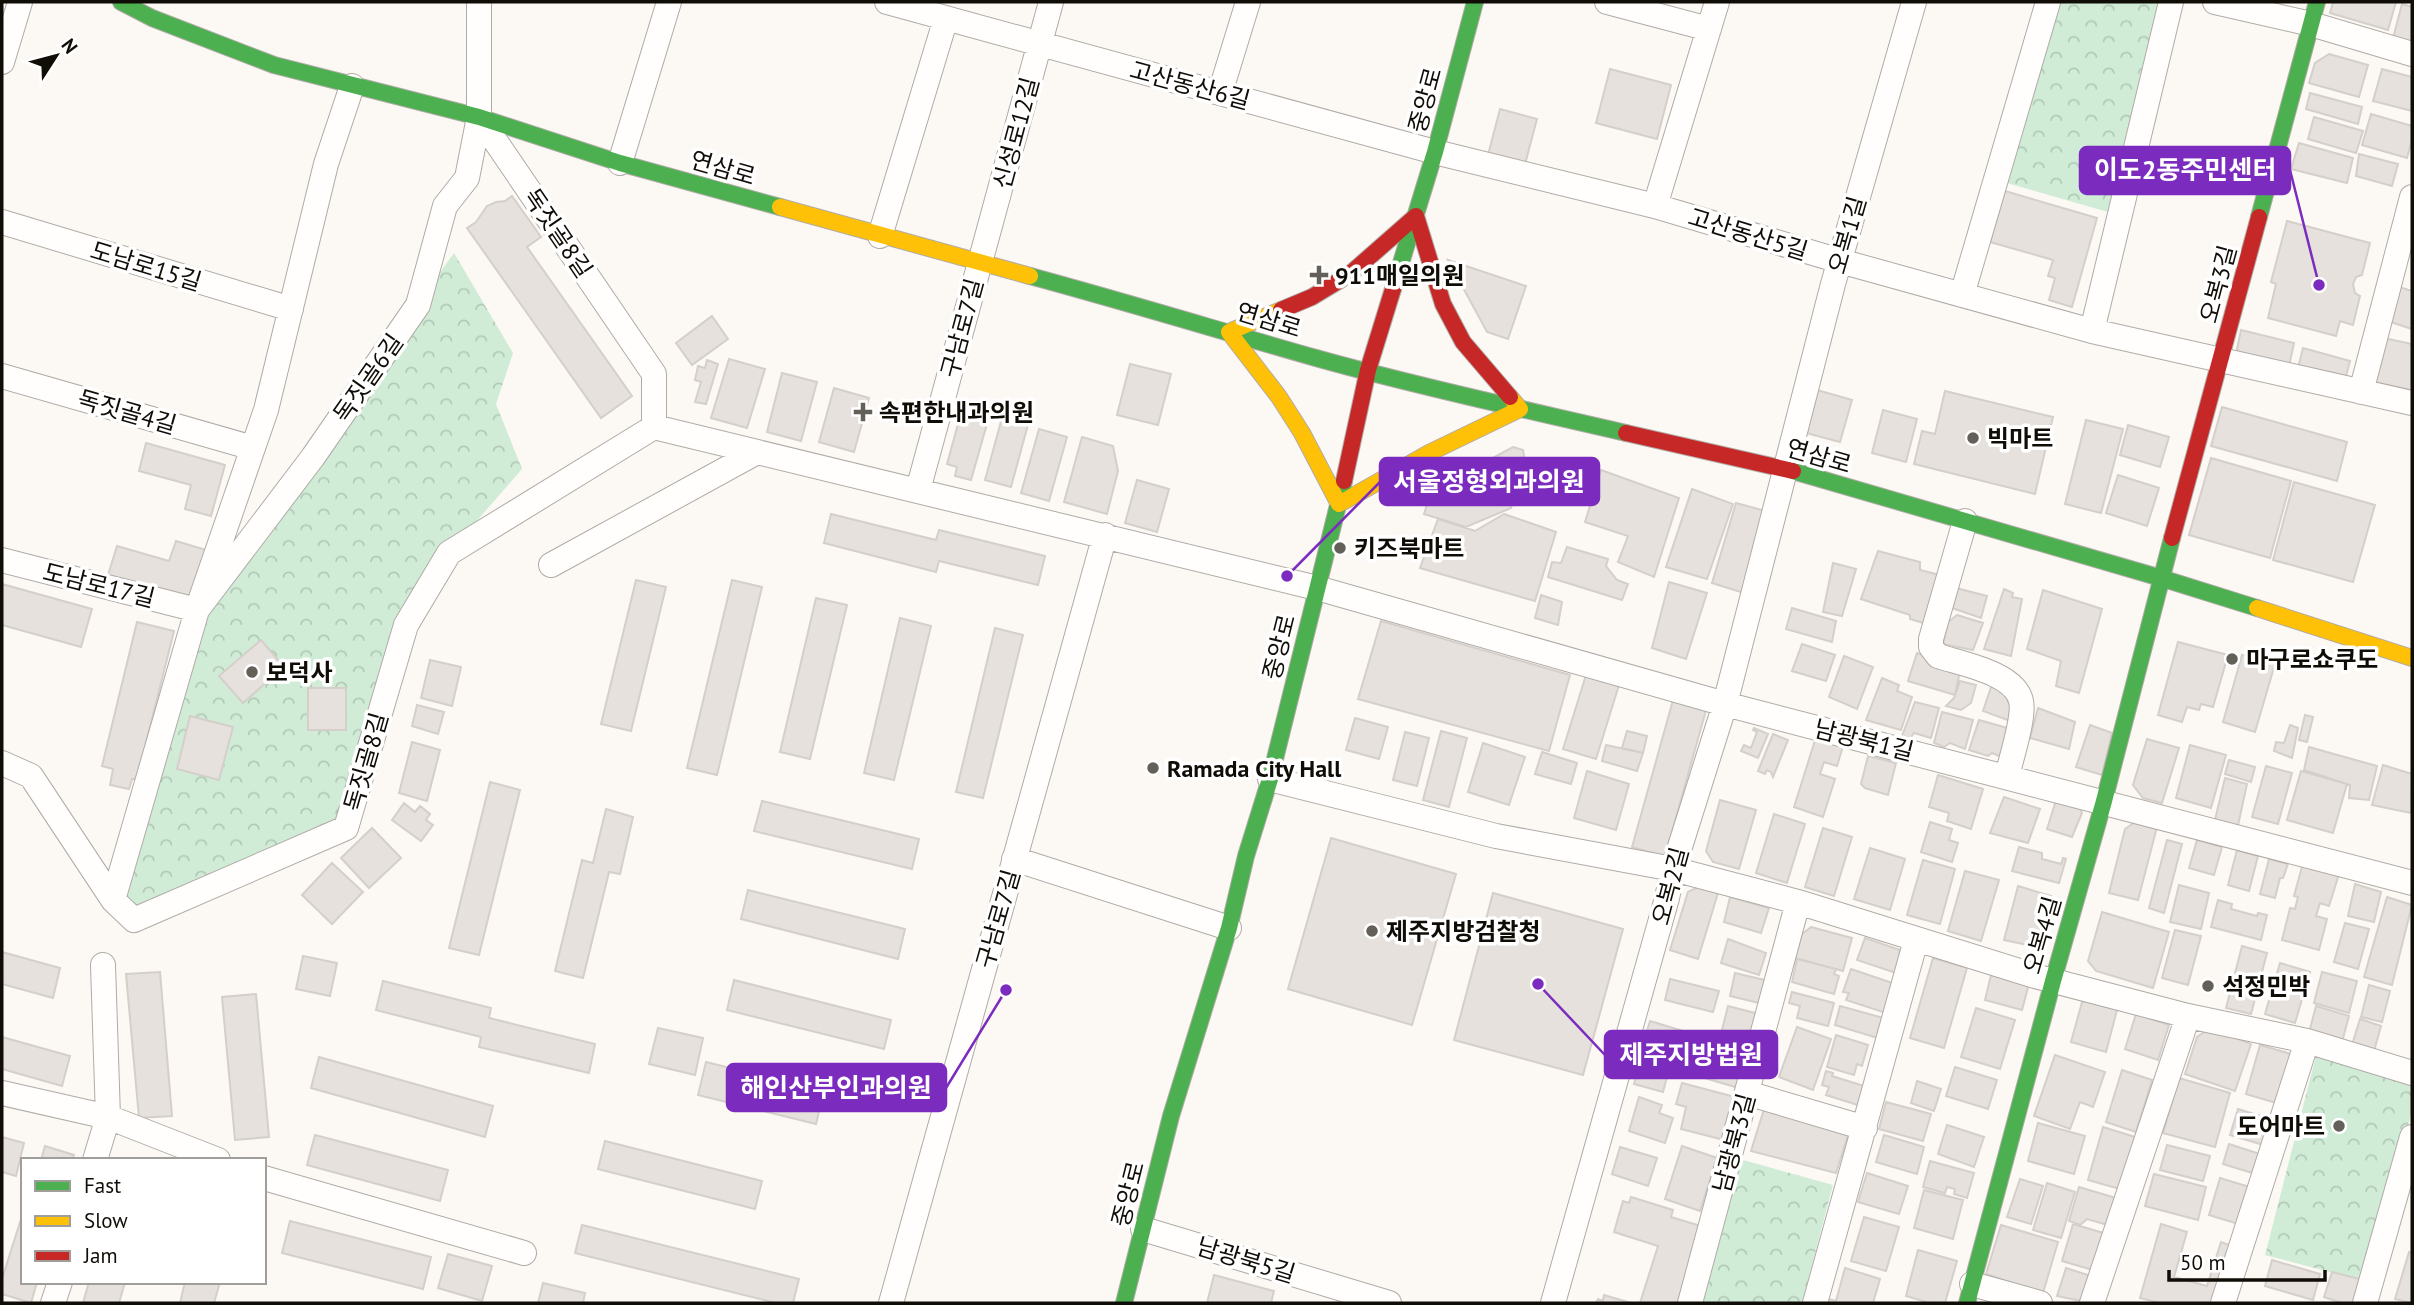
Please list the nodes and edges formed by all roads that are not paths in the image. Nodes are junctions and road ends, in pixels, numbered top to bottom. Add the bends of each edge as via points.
1 (20, 2) edge
2 (121, 2) edge
3 (479, 2) edge
4 (669, 2) edge
5 (887, 2) edge
6 (1051, 2) edge
7 (1248, 2) edge
8 (1474, 2) edge
9 (1607, 2) edge
10 (1717, 2) edge
11 (1914, 2) edge
12 (2048, 2) edge
13 (2171, 2) edge
14 (2215, 2) edge
15 (931, 10) edge
16 (2314, 13) edge
17 (1709, 29) junction
18 (1040, 44) junction
19 (2412, 54) edge
20 (2, 62) edge
21 (352, 86) junction
22 (1220, 93) junction
23 (480, 117) junction
24 (1435, 152) junction
25 (620, 163) junction
26 (2412, 197) edge
27 (1655, 206) junction
28 (1416, 216) junction
29 (2, 222) edge
30 (880, 236) junction
31 (1839, 261) junction
32 (980, 263) junction
33 (1962, 295) junction
34 (291, 309) junction
35 (2091, 331) junction
36 (1229, 332) junction
37 (2221, 361) junction
38 (1368, 370) junction
39 (2, 376) edge
40 (2361, 392) junction
41 (2412, 403) edge
42 (1520, 409) junction
43 (654, 427) junction
44 (253, 448) junction
45 (757, 452) junction
46 (1785, 469) junction
47 (918, 490) junction
48 (1339, 504) junction
49 (1965, 521) junction
50 (1105, 535) junction
51 (2, 560) edge
52 (551, 565) dead end
53 (2161, 578) junction
54 (1317, 588) junction
55 (197, 610) junction
56 (2412, 658) edge
57 (1725, 704) junction
58 (2, 763) edge
59 (2007, 776) junction
60 (1270, 779) junction
61 (2104, 801) junction
62 (1014, 859) junction
63 (1673, 869) junction
64 (2412, 883) edge
65 (113, 900) junction
66 (1798, 902) junction
67 (1229, 928) junction
68 (1916, 940) junction
69 (103, 965) dead end
70 (2053, 981) junction
71 (2188, 1016) junction
72 (2307, 1041) junction
73 (2412, 1073) edge
74 (2, 1093) edge
75 (1747, 1093) junction
76 (108, 1117) junction
77 (1865, 1128) junction
78 (2412, 1137) edge
79 (96, 1158) edge
80 (213, 1158) edge
81 (266, 1179) edge
82 (1143, 1228) junction
83 (524, 1253) dead end
84 (59, 1284) edge
85 (1969, 1294) edge
86 (1375, 1301) edge
87 (53, 1303) edge
88 (891, 1303) edge
89 (1124, 1303) edge
90 (1553, 1303) edge
91 (1690, 1303) edge
92 (1815, 1303) edge
93 (2039, 1303) edge
94 (2092, 1303) edge
95 (2224, 1303) edge
96 (2365, 1303) edge

1 - 20 street
2 - 21 main road, 연삼로 via 274,65
3 - 23 street, 독짓골6길
4 - 25 street
5 - 15 street, 고산동산6길
6 - 18 street, 신성로12길
7 - 22 street
8 - 24 main road, 중앙로
9 - 17 street
10 - 17 street, 고산동산5길
11 - 31 street, 오복1길
12 - 33 street
13 - 35 street
14 - 16 street
15 - 18 street, 고산동산6길
15 - 30 street
16 - 19 street
16 - 37 main road, 오복3길
17 - 27 street, 고산동산5길
18 - 22 street, 고산동산6길
18 - 32 street, 신성로12길
21 - 23 main road, 연삼로
21 - 34 street, 독짓골6길 via 326,163
22 - 24 street, 고산동산6길
23 - 25 main road, 연삼로
23 - 43 street, 독짓골8길 via 654,374
23 - 55 street, 독짓골6길 via 467,177 445,205 418,305 313,457
24 - 27 street, 고산동산5길
24 - 28 main road, 중앙로
25 - 30 main road, 연삼로
26 - 40 street
27 - 31 street, 고산동산5길
28 - 36 main road via 1350,274 1312,297
28 - 38 main road, 중앙로
28 - 42 main road via 1443,304 1463,342
29 - 34 street, 도남로15길
30 - 32 main road, 연삼로
31 - 33 street, 고산동산5길
31 - 46 street, 오복1길
32 - 36 main road, 연삼로
32 - 47 street, 구남로7길
33 - 35 street, 고산동산5길
34 - 44 street, 독짓골6길
35 - 37 street, 고산동산5길
36 - 38 main road, 연삼로
36 - 48 main road via 1303,433
37 - 40 street, 고산동산5길
37 - 53 main road, 오복3길
38 - 42 main road, 연삼로
38 - 48 main road, 중앙로
39 - 44 street, 독짓골4길
40 - 41 street, 고산동산5길
42 - 46 main road, 연삼로
42 - 48 main road
43 - 45 street
43 - 65 street, 독짓골8길 via 449,553 406,625 346,828 134,920
44 - 55 street, 독짓골6길
45 - 47 street
45 - 52 street
46 - 49 main road, 연삼로
46 - 57 street, 오복2길
47 - 50 street
48 - 54 main road, 중앙로
49 - 53 main road, 연삼로
49 - 59 street via 1931,647 1938,656 2001,676 2021,699
50 - 54 street
50 - 62 street, 구남로7길
51 - 55 street, 도남로17길
53 - 56 main road, 연삼로
53 - 61 main road, 오복4길
54 - 57 street, 남광북1길
54 - 60 main road, 중앙로
55 - 65 street, 독짓골6길
57 - 59 street, 남광북1길
57 - 63 street, 오복2길
58 - 65 street, 독짓골8길 via 31,776
59 - 61 street, 남광북1길
60 - 63 street via 1496,836
60 - 67 main road, 중앙로
61 - 64 street, 남광북1길
61 - 70 main road, 오복4길
62 - 67 street
62 - 88 street, 구남로7길
63 - 66 street
63 - 90 street, 오복2길
66 - 68 street
66 - 75 street, 남광북3길
67 - 82 main road, 중앙로 via 1171,1116
68 - 70 street
68 - 77 street
69 - 76 street
70 - 71 street
70 - 85 main road, 오복4길
71 - 72 street
71 - 94 street
72 - 73 street
72 - 95 street
74 - 76 street
75 - 77 street
75 - 91 street, 남광북3길
76 - 79 street
76 - 80 street
77 - 92 street
78 - 96 street
81 - 83 street
82 - 86 street, 남광북5길
82 - 89 main road, 중앙로
84 - 87 street
85 - 93 street

